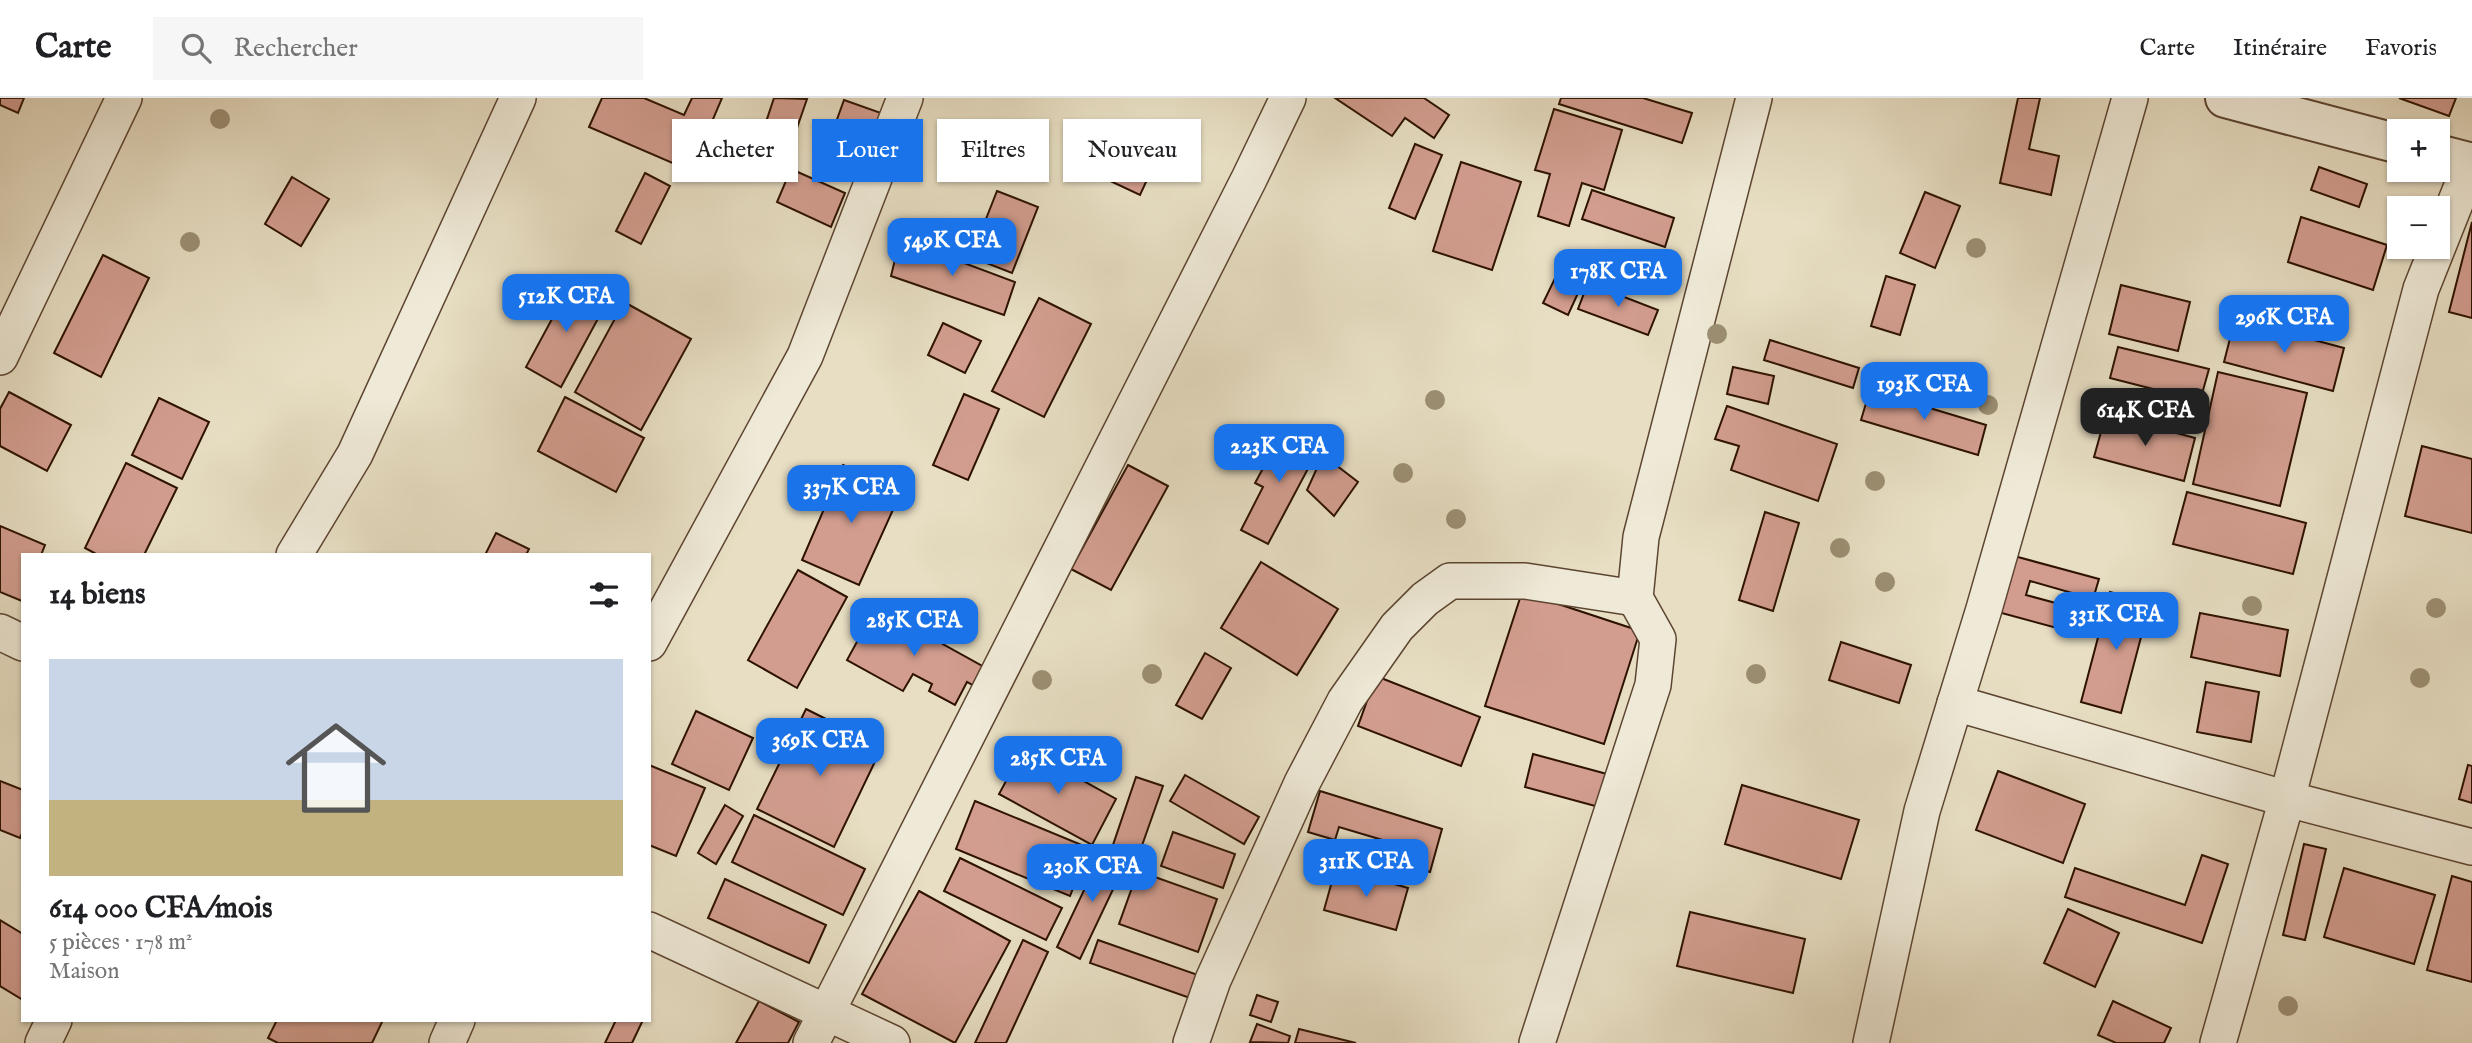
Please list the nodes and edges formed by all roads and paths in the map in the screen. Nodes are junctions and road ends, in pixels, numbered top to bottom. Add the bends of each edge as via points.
1 (124, 98) edge
2 (517, 98) edge
3 (905, 98) edge
4 (1288, 98) edge
5 (1754, 98) edge
6 (2130, 98) edge
7 (2225, 98) edge
8 (2387, 141) edge
9 (2450, 157) edge
10 (2472, 162) edge
11 (0, 357) edge
12 (295, 553) edge
13 (1635, 598) junction
14 (0, 632) edge
15 (651, 639) edge
16 (21, 642) edge
17 (1955, 703) junction
18 (2287, 799) junction
19 (2472, 846) edge
20 (651, 931) edge
21 (825, 1012) junction
22 (53, 1022) edge
23 (456, 1022) edge
24 (43, 1043) edge
25 (447, 1043) edge
26 (811, 1043) edge
27 (892, 1043) edge
28 (1191, 1043) edge
29 (1537, 1043) edge
30 (1871, 1043) edge
31 (2218, 1043) edge

1 - 11 street
2 - 12 street via 355,454
3 - 15 street via 805,356
4 - 21 street
5 - 13 street via 1641,537
6 - 17 street
7 - 8 street
9 - 10 street
10 - 18 street via 2421,289
13 - 28 street via 1525,581 1450,581 1397,627 1345,701 1302,783 1213,979
13 - 29 street via 1658,639 1653,685
14 - 16 street
17 - 18 street
17 - 30 street via 1922,811
18 - 19 street
18 - 31 street
20 - 21 street
21 - 26 street
21 - 27 street
22 - 24 street
23 - 25 street

